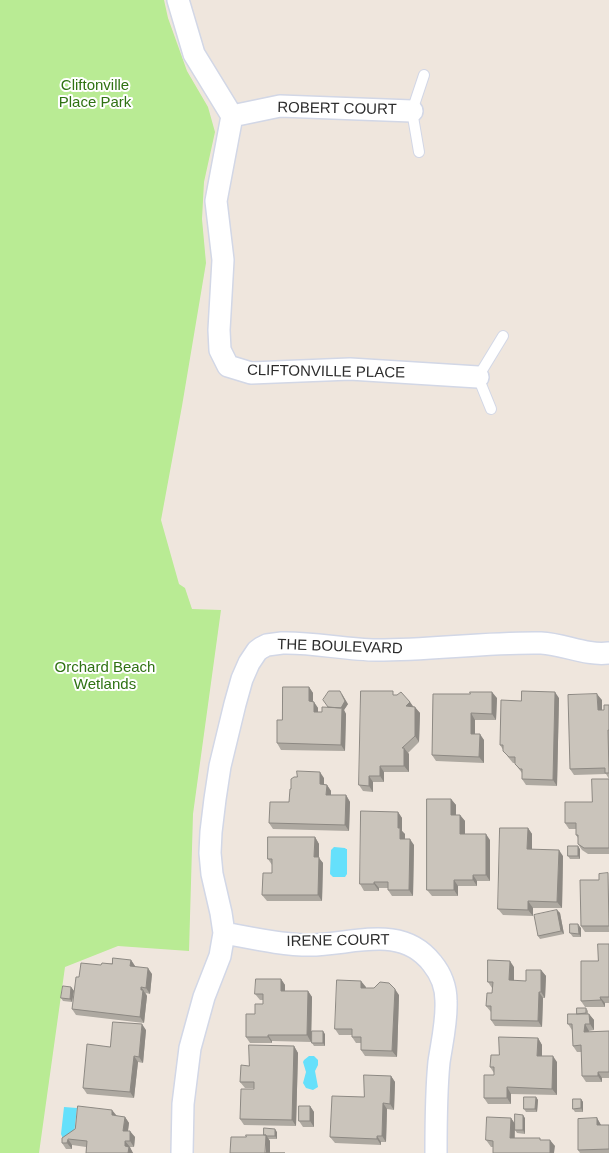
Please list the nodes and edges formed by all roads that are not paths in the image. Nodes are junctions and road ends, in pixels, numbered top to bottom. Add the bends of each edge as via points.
1 (178, 0) edge
2 (424, 75) dead end
3 (412, 111) junction
4 (232, 116) junction
5 (419, 152) dead end
6 (503, 336) dead end
7 (478, 377) junction
8 (491, 409) dead end
9 (609, 653) edge
10 (224, 933) junction
11 (182, 1153) edge
12 (436, 1153) edge

1 - 4 street via 194,54
2 - 3 lane, ROBERT COURT
3 - 4 street, ROBERT COURT via 280,106
3 - 5 lane, ROBERT COURT
4 - 7 street, CLIFTONVILLE PLACE via 216,201 223,260 220,350 228,366 251,374 350,369
6 - 7 lane
7 - 8 lane
9 - 10 street, THE BOULEVARD via 514,643 375,650 282,643 256,651 234,704 220,766 211,832 210,864
10 - 11 street, THE BOULEVARD via 220,956 204,997 190,1048 183,1104
10 - 12 street, IRENE COURT via 312,945 389,939 410,944 429,959 440,976 446,1000 439,1064

